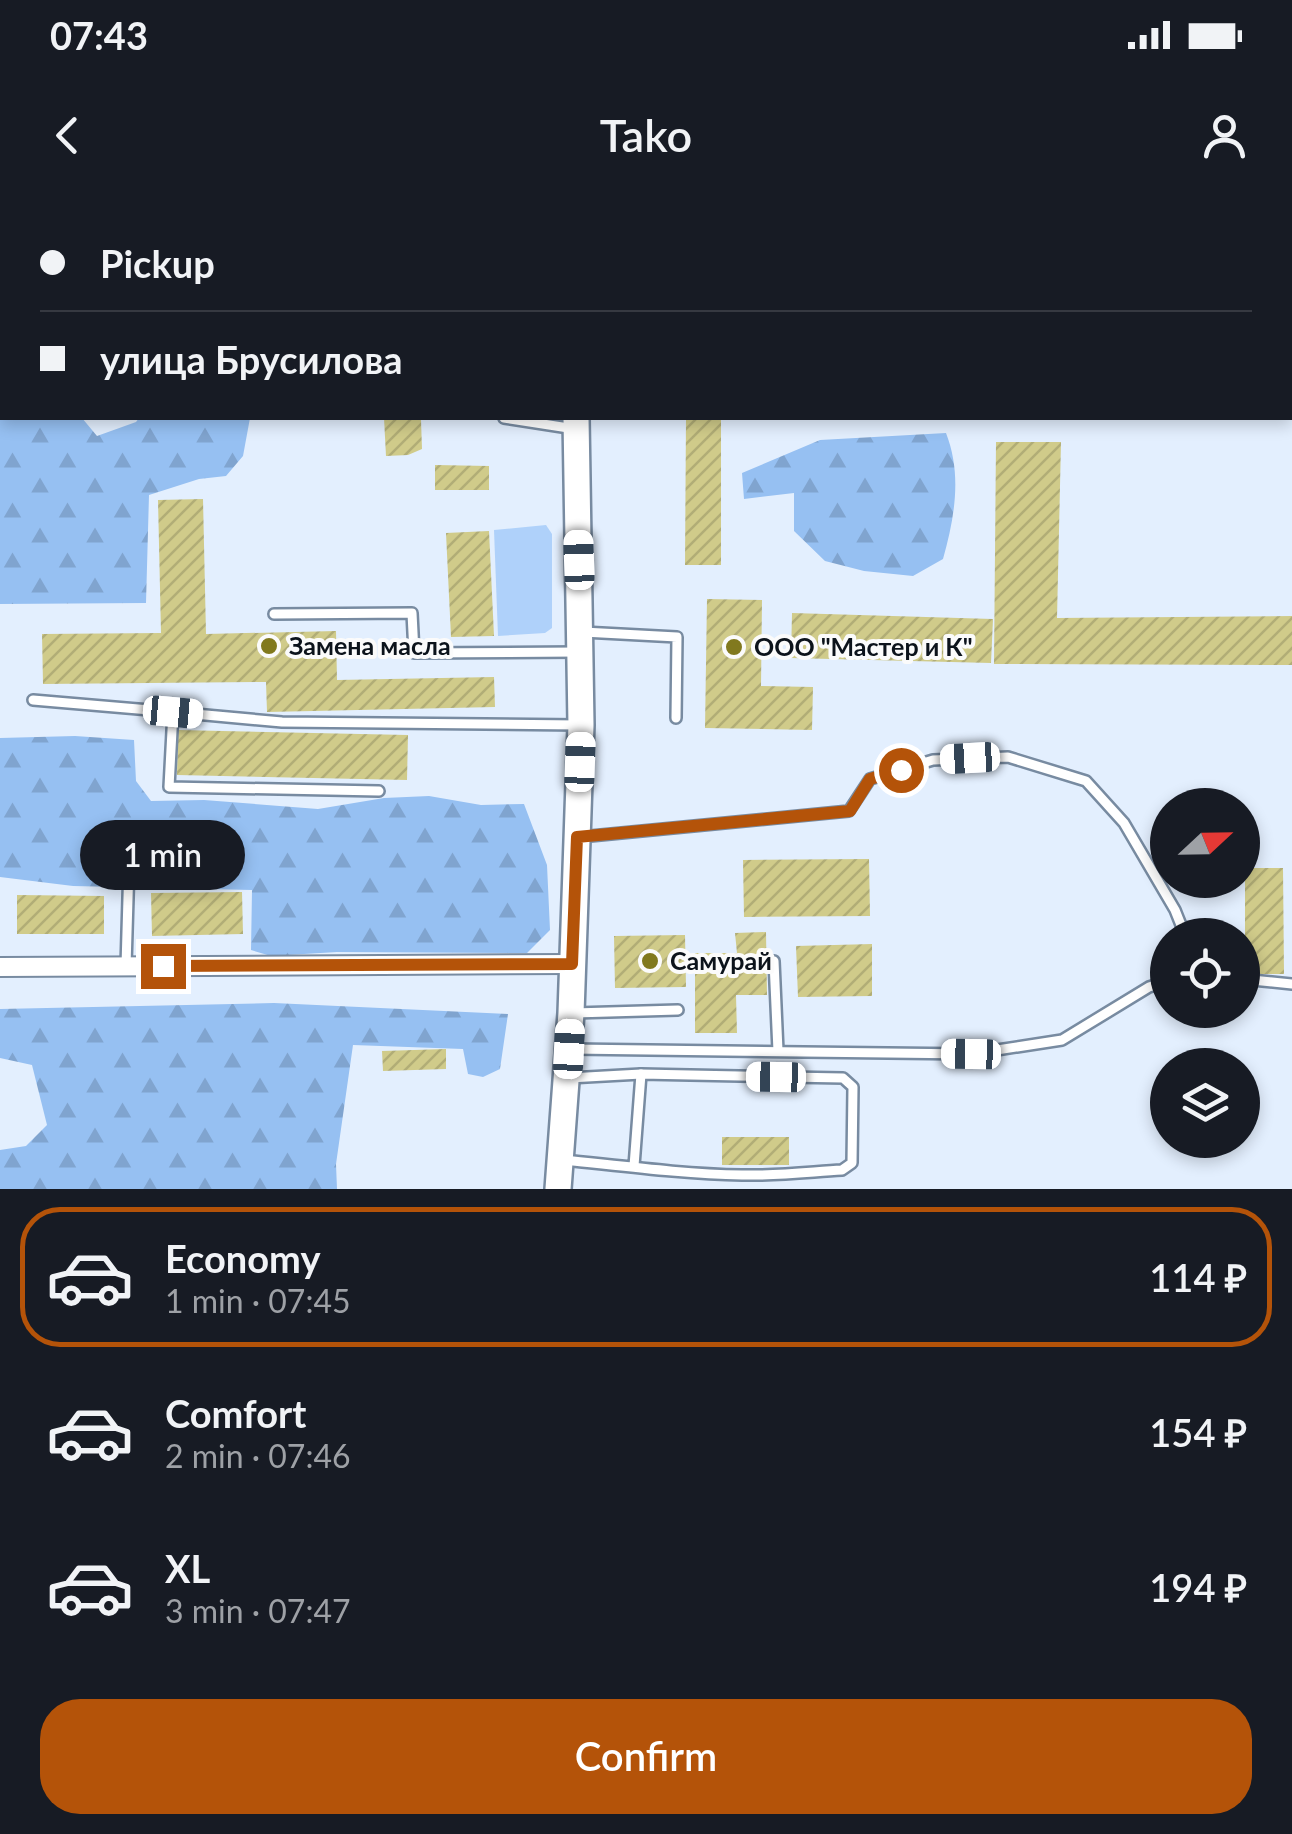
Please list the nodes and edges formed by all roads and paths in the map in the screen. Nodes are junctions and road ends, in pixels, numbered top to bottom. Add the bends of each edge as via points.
1 (533, 420) edge
2 (576, 423) edge
3 (274, 614) dead end
4 (581, 642) junction
5 (33, 700) dead end
6 (173, 712) junction
7 (676, 718) dead end
8 (582, 725) junction
9 (378, 790) dead end
10 (577, 837) junction
11 (129, 864) dead end
12 (1179, 918) edge
13 (774, 960) dead end
14 (572, 964) junction
15 (126, 966) junction
16 (0, 967) edge
17 (1260, 981) edge
18 (1292, 984) edge
19 (1150, 986) edge
20 (678, 1010) dead end
21 (571, 1013) junction
22 (569, 1049) junction
23 (778, 1052) junction
24 (641, 1074) junction
25 (566, 1078) junction
26 (561, 1159) junction
27 (634, 1166) junction
28 (558, 1189) edge

1 - 2 lane
2 - 4 street
3 - 4 lane via 412,613 414,653
4 - 7 lane via 677,636
4 - 8 street
5 - 6 lane
6 - 8 lane via 282,722
6 - 9 lane via 169,786
8 - 10 street
10 - 12 lane via 850,811 870,779 933,760 1008,756 1086,781 1124,823
10 - 14 street
11 - 15 lane
13 - 23 lane
14 - 15 street
14 - 21 street
15 - 16 street
17 - 18 lane
19 - 23 lane via 1062,1040 971,1054
20 - 21 lane
21 - 22 street
22 - 23 lane
22 - 25 street
24 - 25 lane
24 - 27 lane
24 - 27 lane via 844,1078 852,1087 852,1163 842,1170 742,1176
25 - 26 street
26 - 27 lane
26 - 28 street

